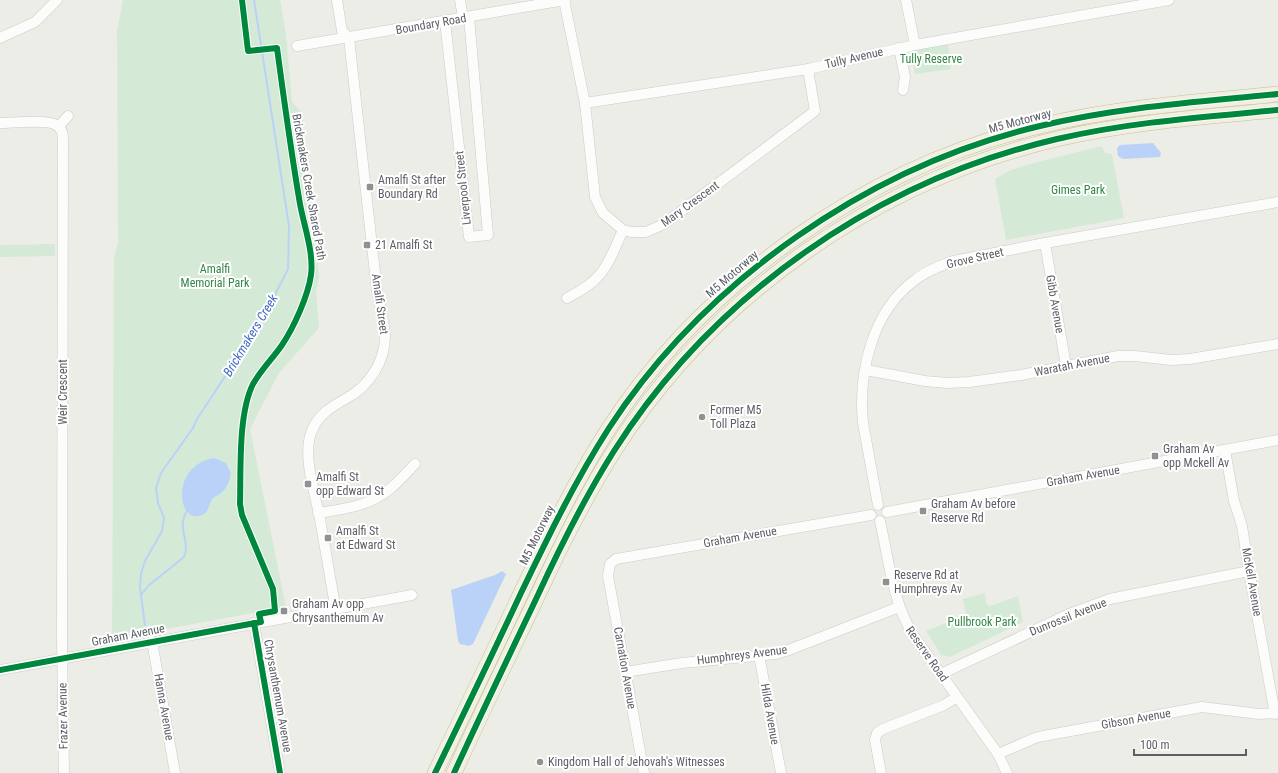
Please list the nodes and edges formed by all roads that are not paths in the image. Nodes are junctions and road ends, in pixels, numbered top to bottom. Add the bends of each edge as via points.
1 (57, 0) edge
2 (337, 0) edge
3 (460, 0) edge
4 (565, 0) edge
5 (906, 0) edge
6 (1169, 0) edge
7 (466, 18) junction
8 (445, 21) junction
9 (0, 38) edge
10 (349, 38) junction
11 (915, 45) junction
12 (297, 46) dead end
13 (899, 48) junction
14 (808, 69) junction
15 (903, 90) dead end
16 (1278, 94) edge
17 (585, 103) junction
18 (1278, 110) edge
19 (68, 116) dead end
20 (0, 123) edge
21 (59, 126) junction
22 (1278, 202) edge
23 (623, 230) junction
24 (1045, 243) junction
25 (568, 298) dead end
26 (1278, 344) edge
27 (1066, 366) junction
28 (866, 370) junction
29 (1278, 440) edge
30 (1225, 450) junction
31 (415, 464) dead end
32 (878, 505) junction
33 (318, 512) junction
34 (887, 512) junction
35 (872, 515) junction
36 (880, 521) junction
37 (610, 564) joint
38 (1249, 571) junction
39 (412, 595) dead end
40 (899, 607) junction
41 (336, 610) junction
42 (254, 623) junction
43 (152, 641) junction
44 (759, 656) junction
45 (63, 658) junction
46 (0, 670) edge
47 (625, 672) junction
48 (941, 674) junction
49 (957, 697) junction
50 (1277, 714) edge
51 (998, 754) junction
52 (64, 773) edge
53 (175, 773) edge
54 (280, 773) edge
55 (435, 773) edge
56 (454, 773) edge
57 (644, 773) edge
58 (781, 773) edge
59 (881, 773) edge
60 (1007, 773) edge

1 - 9 street via 36,22
2 - 10 street via 342,31
3 - 7 street, Liverpool Street
4 - 7 street, Boundary Road
4 - 17 street
5 - 11 street
6 - 11 street, Tully Avenue
7 - 8 street, Boundary Road
7 - 8 street, Liverpool Street via 488,236 469,237
8 - 10 street, Boundary Road
10 - 12 street, Boundary Road
10 - 33 street, Amalfi Street via 376,284 385,338 381,357 370,378 354,394 327,409 311,432 308,447
11 - 13 street, Tully Avenue
13 - 14 street, Tully Avenue
13 - 15 street via 905,77
14 - 17 street, Tully Avenue
14 - 23 street, Mary Crescent via 815,111 664,224 646,232
16 - 55 highway, M5 Motorway via 1100,113 1037,126 975,145 929,163 832,213 757,267 691,327 658,363 610,427 567,499
17 - 23 street via 595,197 604,213
18 - 56 highway via 1123,126 1056,139 989,159 927,183 861,216 767,281 734,309 675,369 614,452 553,562
19 - 21 street
20 - 21 street via 50,122
21 - 45 street, Weir Crescent via 63,138
22 - 24 street, Grove Street
23 - 25 street via 607,267 596,280
24 - 27 street, Gibb Avenue
24 - 28 street, Grove Street via 953,261 915,279 894,300 879,324
26 - 27 street, Waratah Avenue via 1190,359 1118,356
27 - 28 street, Waratah Avenue via 1021,375 947,383
28 - 32 street, Grove Street via 862,410
29 - 30 street, Graham Avenue
30 - 34 street, Graham Avenue
30 - 38 street, McKell Avenue
31 - 33 street via 392,488 377,498 351,507
32 - 34 street via 883,506
32 - 35 street
33 - 41 street, Amalfi Street
34 - 36 street via 885,519
35 - 36 street
35 - 37 street, Graham Avenue via 616,559
36 - 40 street, Reserve Road via 892,585
37 - 47 street, Carnation Avenue via 608,576
38 - 48 street, Dunrossil Avenue via 1110,599 1069,614
38 - 50 street, McKell Avenue
39 - 41 street, Graham Avenue
40 - 44 street, Humphreys Avenue via 786,651
40 - 48 street, Reserve Road via 913,636
41 - 42 street, Graham Avenue
42 - 43 street, Graham Avenue
42 - 54 street, Chrysanthemum Avenue
43 - 45 street, Graham Avenue
43 - 53 street, Hanna Avenue
44 - 47 street, Humphreys Avenue via 682,663
44 - 58 street, Hilda Avenue
45 - 46 street, Graham Avenue
45 - 52 street, Frazer Avenue
47 - 57 street, Carnation Avenue
48 - 49 street, Reserve Road
49 - 51 street, Reserve Road
49 - 59 street via 877,733 875,740
50 - 51 street, Gibson Avenue via 1202,707 1043,736
51 - 60 street, Reserve Road

